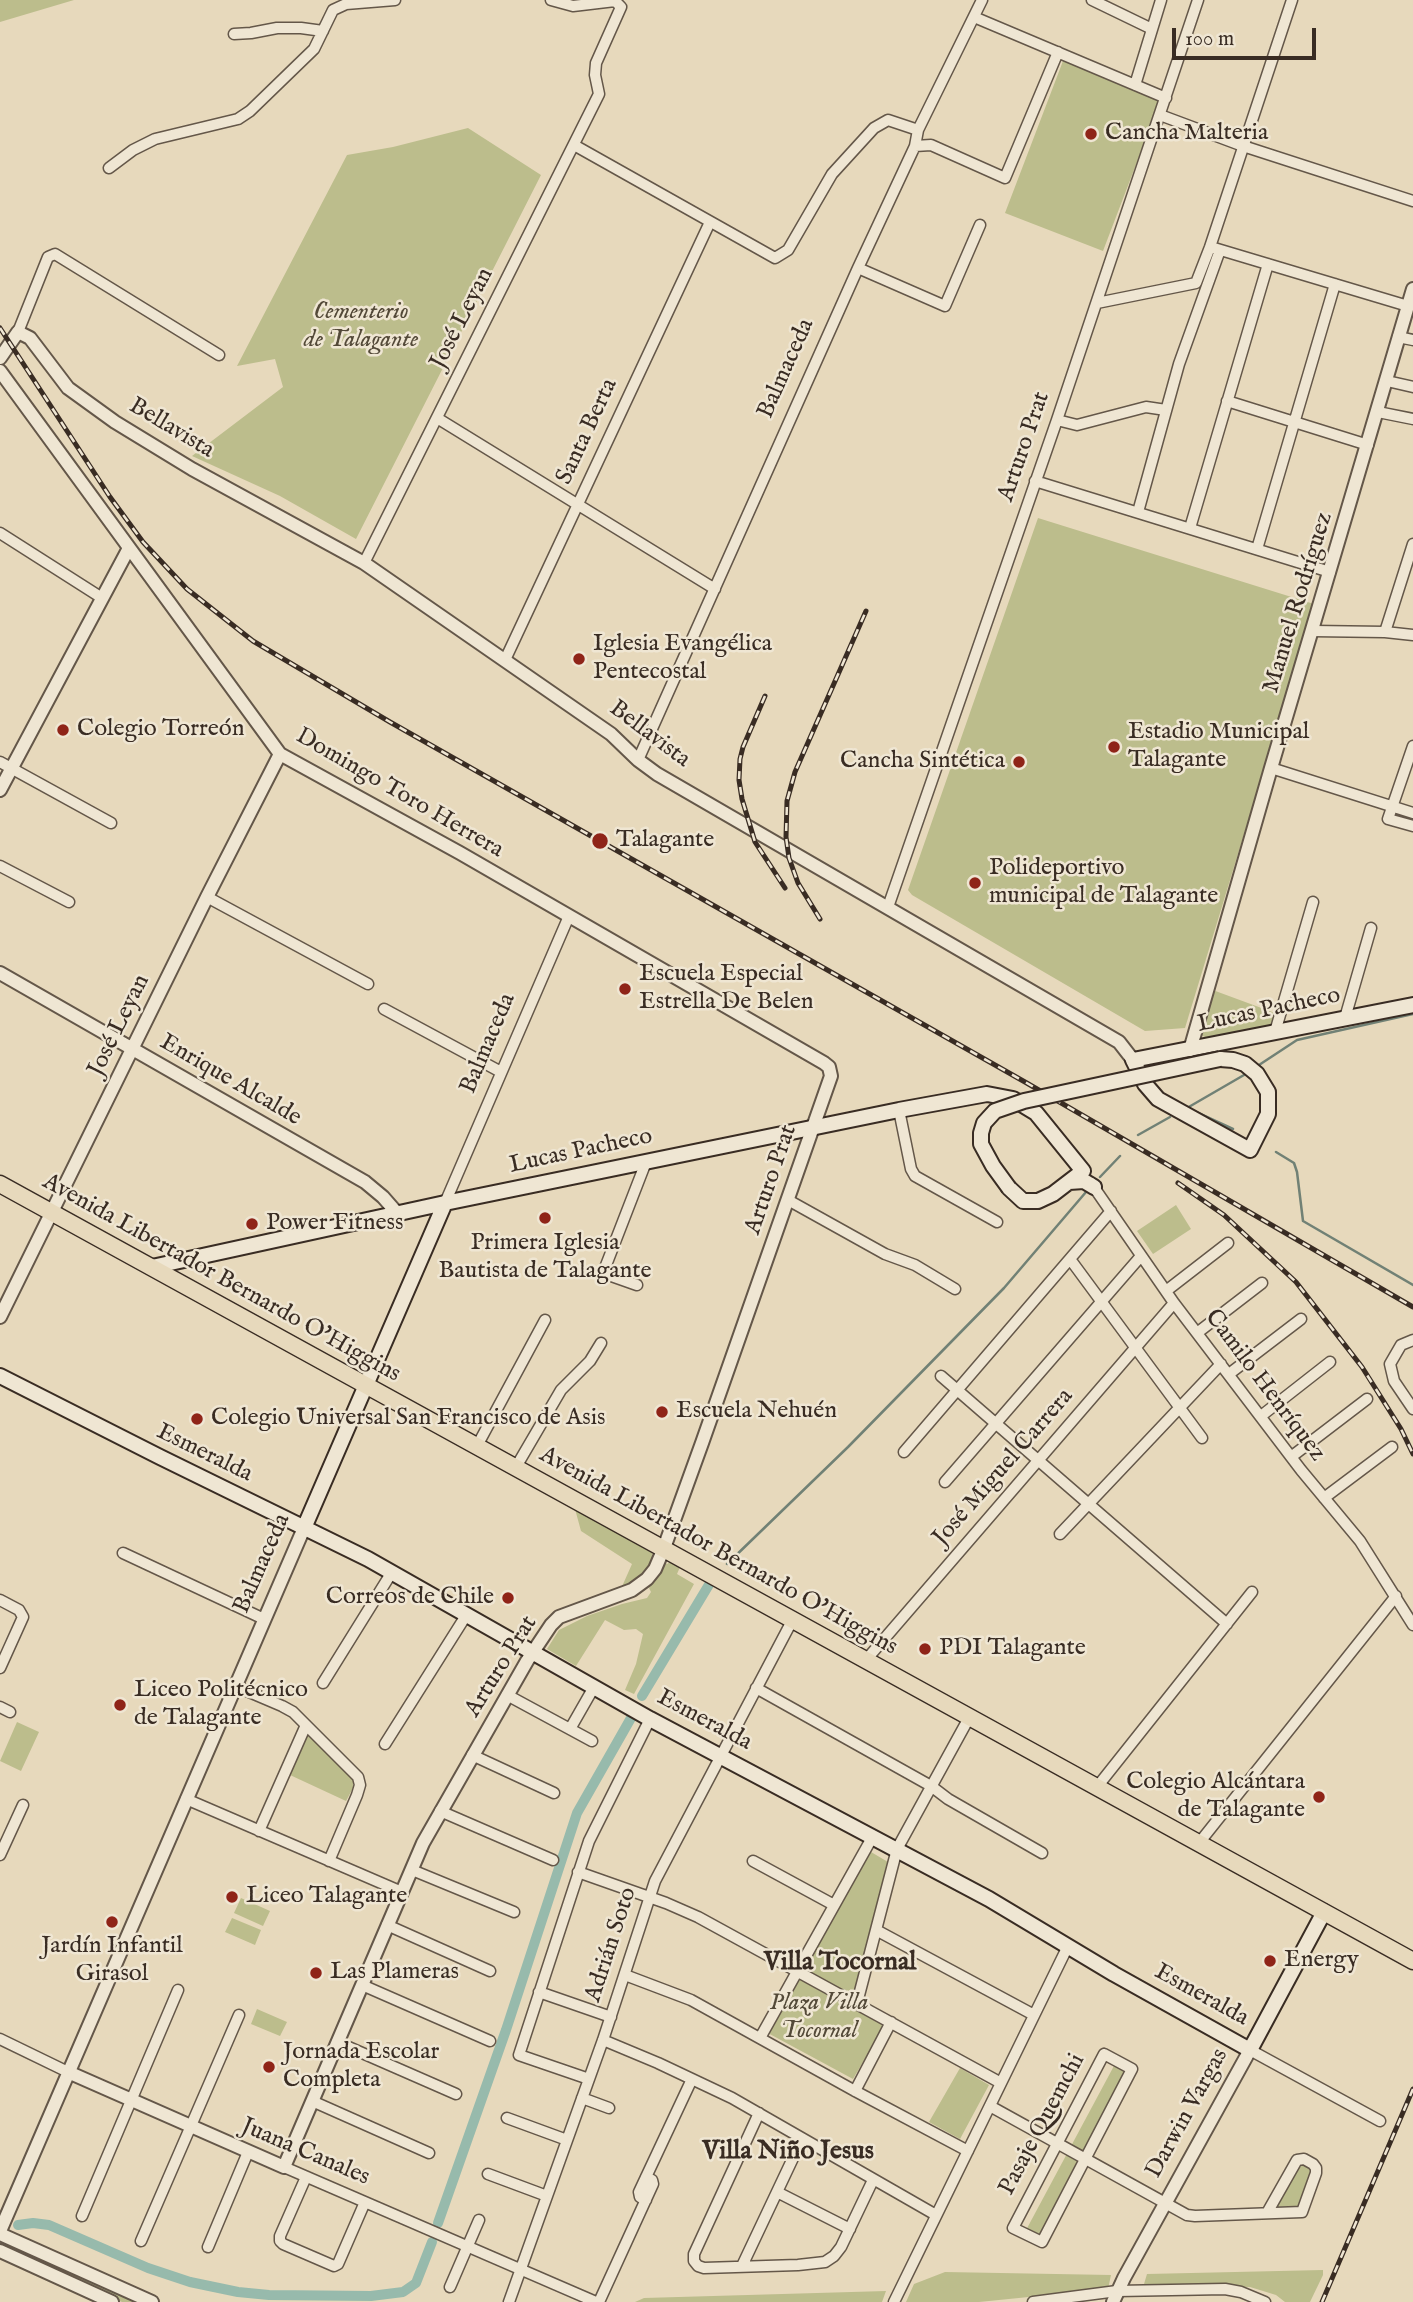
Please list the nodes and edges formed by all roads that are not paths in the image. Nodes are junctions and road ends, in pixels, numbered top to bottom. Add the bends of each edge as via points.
1 (396, 0) edge
2 (551, 0) edge
3 (982, 0) edge
4 (1093, 0) edge
5 (1161, 0) edge
6 (1198, 0) edge
7 (1292, 0) edge
8 (622, 2) edge
9 (975, 17) junction
10 (1152, 29) junction
11 (323, 31) junction
12 (233, 34) dead end
13 (1058, 52) junction
14 (1135, 85) junction
15 (1166, 98) junction
16 (1160, 115) junction
17 (918, 130) junction
18 (574, 145) junction
19 (915, 146) junction
20 (1243, 146) junction
21 (109, 168) dead end
22 (1413, 201) edge
23 (710, 222) junction
24 (980, 225) dead end
25 (1215, 248) junction
26 (1268, 264) junction
27 (858, 268) junction
28 (1335, 284) junction
29 (1413, 289) edge
30 (1097, 303) junction
31 (1408, 306) junction
32 (24, 335) junction
33 (1398, 337) junction
34 (1413, 340) edge
35 (219, 355) dead end
36 (0, 358) edge
37 (0, 371) edge
38 (1387, 381) junction
39 (1413, 387) edge
40 (1227, 401) junction
41 (1166, 410) junction
42 (1378, 412) junction
43 (437, 418) junction
44 (1413, 419) edge
45 (1057, 420) junction
46 (1293, 422) junction
47 (1368, 445) junction
48 (1035, 481) junction
49 (578, 504) junction
50 (1138, 513) junction
51 (1189, 528) junction
52 (0, 533) edge
53 (1413, 544) edge
54 (129, 548) junction
55 (1257, 549) junction
56 (364, 563) junction
57 (1330, 572) junction
58 (715, 589) junction
59 (102, 598) junction
60 (1313, 631) junction
61 (1385, 632) junction
62 (1413, 635) edge
63 (505, 660) junction
64 (1413, 746) edge
65 (281, 754) junction
66 (638, 760) junction
67 (6, 765) edge
68 (1271, 768) junction
69 (0, 790) edge
70 (1393, 807) junction
71 (1413, 813) edge
72 (111, 823) dead end
73 (1413, 826) edge
74 (0, 866) edge
75 (207, 898) junction
76 (69, 902) dead end
77 (1313, 902) dead end
78 (888, 907) junction
79 (569, 916) junction
80 (1371, 928) dead end
81 (0, 973) edge
82 (369, 984) dead end
83 (1413, 1005) edge
84 (384, 1009) dead end
85 (1345, 1018) junction
86 (1275, 1032) junction
87 (132, 1049) junction
88 (1190, 1050) junction
89 (1133, 1060) junction
90 (831, 1070) joint
91 (501, 1072) junction
92 (899, 1110) junction
93 (813, 1128) junction
94 (1250, 1150) joint
95 (1071, 1156) junction
96 (646, 1162) junction
97 (1083, 1171) junction
98 (1069, 1182) junction
99 (0, 1184) edge
100 (1094, 1187) junction
101 (788, 1200) junction
102 (445, 1203) junction
103 (1111, 1211) junction
104 (52, 1212) junction
105 (397, 1213) junction
106 (997, 1222) dead end
107 (1228, 1243) dead end
108 (1141, 1256) junction
109 (1070, 1259) junction
110 (152, 1267) junction
111 (1262, 1283) dead end
112 (637, 1285) dead end
113 (955, 1289) dead end
114 (1166, 1291) junction
115 (1101, 1301) junction
116 (1174, 1303) junction
117 (0, 1317) edge
118 (1301, 1319) dead end
119 (545, 1320) dead end
120 (1197, 1333) junction
121 (1413, 1340) edge
122 (601, 1343) dead end
123 (1135, 1348) junction
124 (1330, 1362) dead end
125 (1221, 1364) junction
126 (1229, 1374) junction
127 (0, 1376) edge
128 (941, 1376) dead end
129 (366, 1385) junction
130 (957, 1390) junction
131 (1402, 1392) junction
132 (1413, 1398) edge
133 (1367, 1399) dead end
134 (1180, 1408) junction
135 (1413, 1409) edge
136 (1261, 1416) junction
137 (996, 1423) junction
138 (1202, 1438) dead end
139 (477, 1446) junction
140 (1392, 1447) dead end
141 (904, 1452) dead end
142 (1291, 1457) junction
143 (1039, 1461) junction
144 (516, 1467) junction
145 (945, 1482) dead end
146 (1324, 1497) junction
147 (1089, 1504) junction
148 (304, 1528) junction
149 (1060, 1534) dead end
150 (664, 1548) junction
151 (123, 1553) dead end
152 (392, 1572) junction
153 (1252, 1592) dead end
154 (1396, 1596) junction
155 (0, 1600) edge
156 (467, 1614) junction
157 (264, 1619) junction
158 (793, 1619) junction
159 (1227, 1624) junction
160 (1413, 1625) edge
161 (533, 1653) junction
162 (866, 1660) junction
163 (0, 1668) edge
164 (323, 1683) dead end
165 (235, 1686) junction
166 (594, 1687) junction
167 (756, 1688) junction
168 (507, 1695) junction
169 (0, 1707) edge
170 (10, 1712) dead end
171 (970, 1716) junction
172 (650, 1719) junction
173 (306, 1725) junction
174 (570, 1729) junction
175 (592, 1741) dead end
176 (385, 1744) dead end
177 (472, 1755) junction
178 (720, 1755) junction
179 (932, 1786) junction
180 (1097, 1787) junction
181 (554, 1793) dead end
182 (186, 1799) junction
183 (23, 1805) dead end
184 (440, 1811) junction
185 (259, 1831) junction
186 (873, 1836) junction
187 (1199, 1843) junction
188 (897, 1849) junction
189 (1042, 1853) dead end
190 (0, 1855) edge
191 (553, 1860) dead end
192 (328, 1861) junction
193 (753, 1861) dead end
194 (412, 1870) junction
195 (578, 1872) junction
196 (402, 1892) junction
197 (650, 1897) junction
198 (834, 1905) junction
199 (514, 1912) dead end
200 (1324, 1912) junction
201 (387, 1925) junction
202 (876, 1930) junction
203 (1068, 1946) junction
204 (1413, 1961) edge
205 (490, 1971) dead end
206 (797, 1971) junction
207 (625, 1975) junction
208 (362, 1984) junction
209 (178, 1990) dead end
210 (539, 1992) junction
211 (857, 2003) junction
212 (239, 2015) dead end
213 (1034, 2015) junction
214 (611, 2017) junction
215 (891, 2022) junction
216 (760, 2038) junction
217 (0, 2039) edge
218 (603, 2040) junction
219 (490, 2041) dead end
220 (337, 2042) junction
221 (1250, 2050) junction
222 (68, 2073) junction
223 (589, 2079) junction
224 (692, 2079) junction
225 (1001, 2083) junction
226 (855, 2091) junction
227 (456, 2094) dead end
228 (582, 2098) junction
229 (131, 2100) junction
230 (312, 2101) junction
231 (990, 2106) junction
232 (609, 2108) dead end
233 (759, 2113) junction
234 (507, 2118) dead end
235 (1380, 2122) dead end
236 (190, 2126) junction
237 (802, 2139) junction
238 (567, 2140) junction
239 (1057, 2144) junction
240 (968, 2151) junction
241 (248, 2152) junction
242 (429, 2153) dead end
243 (1085, 2159) junction
244 (284, 2167) junction
245 (488, 2174) dead end
246 (306, 2177) junction
247 (873, 2180) junction
248 (777, 2192) junction
249 (547, 2196) junction
250 (365, 2202) junction
251 (1165, 2204) junction
252 (1267, 2213) junction
253 (936, 2215) junction
254 (82, 2216) dead end
255 (479, 2220) dead end
256 (850, 2229) junction
257 (0, 2232) edge
258 (141, 2241) dead end
259 (208, 2247) dead end
260 (467, 2247) junction
261 (0, 2251) edge
262 (742, 2266) junction
263 (520, 2269) junction
264 (450, 2287) dead end
265 (1115, 2297) edge
266 (112, 2302) edge
267 (152, 2302) edge
268 (509, 2302) edge
269 (598, 2302) edge
270 (894, 2302) edge
271 (1033, 2302) edge
272 (1265, 2302) edge

1 - 11 street via 342,5 330,14
2 - 8 street via 573,6
3 - 9 street, Balmaceda
4 - 10 street
5 - 10 street
6 - 15 street, Arturo Prat
7 - 20 street
8 - 18 street, José Leyan via 596,64 599,94
9 - 13 street
9 - 17 street, Balmaceda
10 - 14 street
11 - 12 street via 277,28
11 - 21 street via 314,49 238,119 155,139
13 - 14 street
13 - 19 street via 1005,178 931,145
14 - 15 street
15 - 16 street, Arturo Prat
16 - 20 street
16 - 30 street, Arturo Prat
17 - 19 street, Balmaceda
17 - 23 street via 888,120 874,128 832,174 782,256 775,258
18 - 23 street
18 - 43 street, José Leyan
19 - 27 street, Balmaceda
20 - 22 street
20 - 25 street
23 - 49 street, Santa Berta
24 - 27 street via 945,306
25 - 26 street
25 - 30 street via 1196,283
25 - 41 street
26 - 28 street
26 - 40 street
27 - 58 street, Balmaceda
28 - 31 street
28 - 46 street
29 - 31 street, Manuel Rodríguez
30 - 45 street, Arturo Prat
31 - 33 street, Manuel Rodríguez
32 - 35 street via 48,257 54,254
32 - 36 street
32 - 56 street, Bellavista via 68,388 115,422
33 - 34 street
33 - 38 street, Manuel Rodríguez
37 - 54 street, Domingo Toro Herrera
38 - 39 street
38 - 42 street, Manuel Rodríguez
40 - 46 street
40 - 51 street
41 - 45 street via 1149,407 1077,425
41 - 50 street
42 - 44 street
42 - 47 street, Manuel Rodríguez
43 - 49 street
43 - 56 street, José Leyan
45 - 48 street, Arturo Prat
46 - 47 street
46 - 55 street
47 - 57 street, Manuel Rodríguez
48 - 50 street
48 - 78 street, Arturo Prat
49 - 58 street
49 - 63 street, Santa Berta
50 - 51 street
51 - 55 street
52 - 59 street
53 - 61 street
54 - 59 street
54 - 65 street, Domingo Toro Herrera
55 - 57 street
56 - 63 street, Bellavista
57 - 60 street, Manuel Rodríguez
58 - 66 street, Balmaceda
59 - 67 street
60 - 61 street
60 - 68 street, Manuel Rodríguez
61 - 62 street
63 - 66 street, Bellavista via 611,734
64 - 70 street
65 - 75 street, José Leyan
65 - 79 street, Domingo Toro Herrera
66 - 78 street, Bellavista
67 - 69 street
67 - 72 street
68 - 70 street
68 - 88 street, Manuel Rodríguez
70 - 71 street
70 - 73 street via 1388,819
74 - 76 street
75 - 82 street
75 - 87 street, José Leyan
77 - 86 street
78 - 89 street, Bellavista via 1119,1042
79 - 90 street, Domingo Toro Herrera
79 - 91 street, Balmaceda
80 - 85 street
81 - 87 street, Enrique Alcalde
83 - 85 main road, Lucas Pacheco
84 - 91 street
85 - 86 main road, Lucas Pacheco
86 - 88 main road, Lucas Pacheco
87 - 104 street, José Leyan
87 - 105 street, Enrique Alcalde via 365,1182
88 - 89 main road, Lucas Pacheco
89 - 94 main road, Bellavista via 1158,1099
90 - 93 street, Arturo Prat
91 - 102 street, Balmaceda
92 - 93 main road, Lucas Pacheco
92 - 95 main road, Lucas Pacheco via 987,1094 1005,1097 1036,1113
92 - 106 street via 915,1176
93 - 96 main road, Lucas Pacheco
93 - 101 street, Arturo Prat
94 - 98 main road, Lucas Pacheco, bridge via 1268,1114 1268,1092 1258,1074 1228,1059 1024,1101 995,1111 984,1123 981,1144 1018,1198 1033,1202
95 - 97 main road, Lucas Pacheco
95 - 98 main road
96 - 102 main road, Lucas Pacheco
96 - 112 street via 603,1273
97 - 98 main road, Lucas Pacheco
97 - 100 street, Camilo Henríquez
98 - 100 main road via 1084,1181
99 - 104 main road, Avenida Libertador Bernardo O'Higgins
100 - 103 street, Camilo Henríquez
101 - 113 street
101 - 150 street, Arturo Prat
102 - 105 main road, Lucas Pacheco
102 - 129 main road, Balmaceda
103 - 108 street, Camilo Henríquez
103 - 109 street
104 - 110 main road, Avenida Libertador Bernardo O'Higgins
104 - 117 street, José Leyan
105 - 110 main road, Lucas Pacheco
107 - 114 street
108 - 114 street, Camilo Henríquez
108 - 115 street
109 - 115 street
109 - 130 street
110 - 129 main road, Avenida Libertador Bernardo O'Higgins
111 - 120 street
114 - 116 street, Camilo Henríquez
115 - 123 street
115 - 137 street
116 - 120 street, Camilo Henríquez
116 - 123 street, José Miguel Carrera
118 - 126 street
119 - 139 street
120 - 125 street, Camilo Henríquez
121 - 131 street via 1401,1345 1391,1364
122 - 144 street via 561,1390
123 - 134 street
123 - 143 street, José Miguel Carrera
124 - 136 street
125 - 126 street, Camilo Henríquez
125 - 134 street
126 - 136 street, Camilo Henríquez
127 - 148 main road, Esmeralda
128 - 130 street
129 - 139 main road, Avenida Libertador Bernardo O'Higgins
129 - 148 main road, Balmaceda
130 - 137 street
130 - 141 street
131 - 132 street
131 - 135 street
133 - 142 street
134 - 138 street
134 - 147 street
136 - 142 street, Camilo Henríquez
137 - 143 street
137 - 145 street
139 - 144 main road, Avenida Libertador Bernardo O'Higgins
140 - 146 street
142 - 146 street, Camilo Henríquez
143 - 147 street
143 - 162 street, José Miguel Carrera
144 - 150 main road, Avenida Libertador Bernardo O'Higgins
146 - 154 street, Camilo Henríquez
147 - 149 street
147 - 159 street
148 - 152 main road, Esmeralda
148 - 157 street, Balmaceda
150 - 158 main road, Avenida Libertador Bernardo O'Higgins
150 - 161 street, Arturo Prat via 642,1584 559,1618
151 - 157 street
152 - 156 main road, Esmeralda
152 - 164 street
153 - 159 street
154 - 160 street, Camilo Henríquez
154 - 187 street
155 - 163 street via 22,1614
156 - 161 main road, Esmeralda
156 - 176 street
157 - 165 street, Balmaceda
158 - 162 main road, Avenida Libertador Bernardo O'Higgins
158 - 167 street, Adrián Soto
159 - 180 street
161 - 166 main road, Esmeralda
161 - 168 street, Arturo Prat
162 - 171 main road, Avenida Libertador Bernardo O'Higgins
165 - 173 street via 282,1706
165 - 182 street, Balmaceda
166 - 172 main road, Esmeralda
166 - 174 street
167 - 178 street, Adrián Soto
167 - 179 street
168 - 174 street
168 - 177 street, Arturo Prat
169 - 170 street
171 - 179 street
171 - 180 main road, Avenida Libertador Bernardo O'Higgins
172 - 178 main road, Esmeralda
172 - 195 street via 600,1816
173 - 185 street
173 - 192 street via 359,1781
174 - 175 street
177 - 181 street
177 - 184 street, Arturo Prat
178 - 186 main road, Esmeralda
178 - 197 street, Adrián Soto
179 - 188 street
179 - 189 street
180 - 187 main road, Avenida Libertador Bernardo O'Higgins
182 - 185 street
182 - 222 street, Balmaceda
183 - 190 street
184 - 191 street
184 - 194 street, Arturo Prat
185 - 192 street
186 - 188 main road, Esmeralda
186 - 198 street
187 - 200 main road, Avenida Libertador Bernardo O'Higgins
188 - 202 street
188 - 203 main road, Esmeralda
192 - 196 street
193 - 198 street
194 - 196 street, Arturo Prat
194 - 199 street
195 - 197 street
195 - 210 street
196 - 201 street, Arturo Prat
197 - 206 street via 698,1917
197 - 207 street, Adrián Soto
198 - 206 street
200 - 204 main road, Avenida Libertador Bernardo O'Higgins
200 - 221 main road, Darwin Vargas
201 - 205 street
201 - 208 street, Arturo Prat
202 - 211 street
202 - 213 street
203 - 213 street
203 - 221 main road, Esmeralda
206 - 211 street
206 - 216 street
207 - 214 street, Adrián Soto
207 - 216 street via 691,2000
208 - 219 street
208 - 220 street, Arturo Prat
209 - 229 street
210 - 214 street
210 - 223 street via 519,2055
211 - 215 street
212 - 236 street
213 - 225 street
214 - 218 street, Adrián Soto
215 - 225 street
215 - 226 street
216 - 226 street
217 - 222 street, Juana Canales
218 - 223 street, Adrián Soto
218 - 224 street
220 - 227 street
220 - 230 street, Arturo Prat
221 - 235 street, Esmeralda
221 - 251 street, Darwin Vargas
222 - 229 street, Juana Canales
222 - 257 street, Balmaceda
223 - 228 street, Adrián Soto
224 - 233 street
224 - 269 street via 646,2177 653,2182 646,2200
225 - 231 street
226 - 240 street
228 - 232 street
228 - 238 street, Adrián Soto
229 - 236 street, Juana Canales
229 - 254 street
230 - 242 street
230 - 244 street, Arturo Prat
231 - 239 street
231 - 240 street
233 - 237 street
233 - 262 street via 694,2254 694,2262 701,2267
234 - 238 street
236 - 241 street, Juana Canales
236 - 258 street
237 - 247 street
237 - 248 street
238 - 249 street, Adrián Soto
239 - 243 street
239 - 243 street, Pasaje Quemchi via 1013,2228 1042,2242
239 - 243 street, Pasaje Quemchi via 1104,2054 1132,2069
240 - 253 street
241 - 244 street, Juana Canales
241 - 259 street
243 - 251 street
244 - 246 street, Juana Canales
245 - 249 street
246 - 250 street, Juana Canales
246 - 250 street via 280,2241 334,2266
247 - 253 street
247 - 256 street
248 - 256 street
248 - 262 street
249 - 263 street, Adrián Soto
250 - 260 street, Juana Canales
251 - 252 street via 1195,2216
251 - 265 street, Darwin Vargas
252 - 252 street via 1297,2160 1315,2166 1302,2212
253 - 270 street
255 - 260 street
256 - 262 street via 838,2252 825,2262
257 - 267 street
260 - 263 street, Juana Canales
260 - 264 street
261 - 266 street
263 - 268 street, Adrián Soto
263 - 269 street, Juana Canales
265 - 271 street
265 - 272 street via 1225,2289

